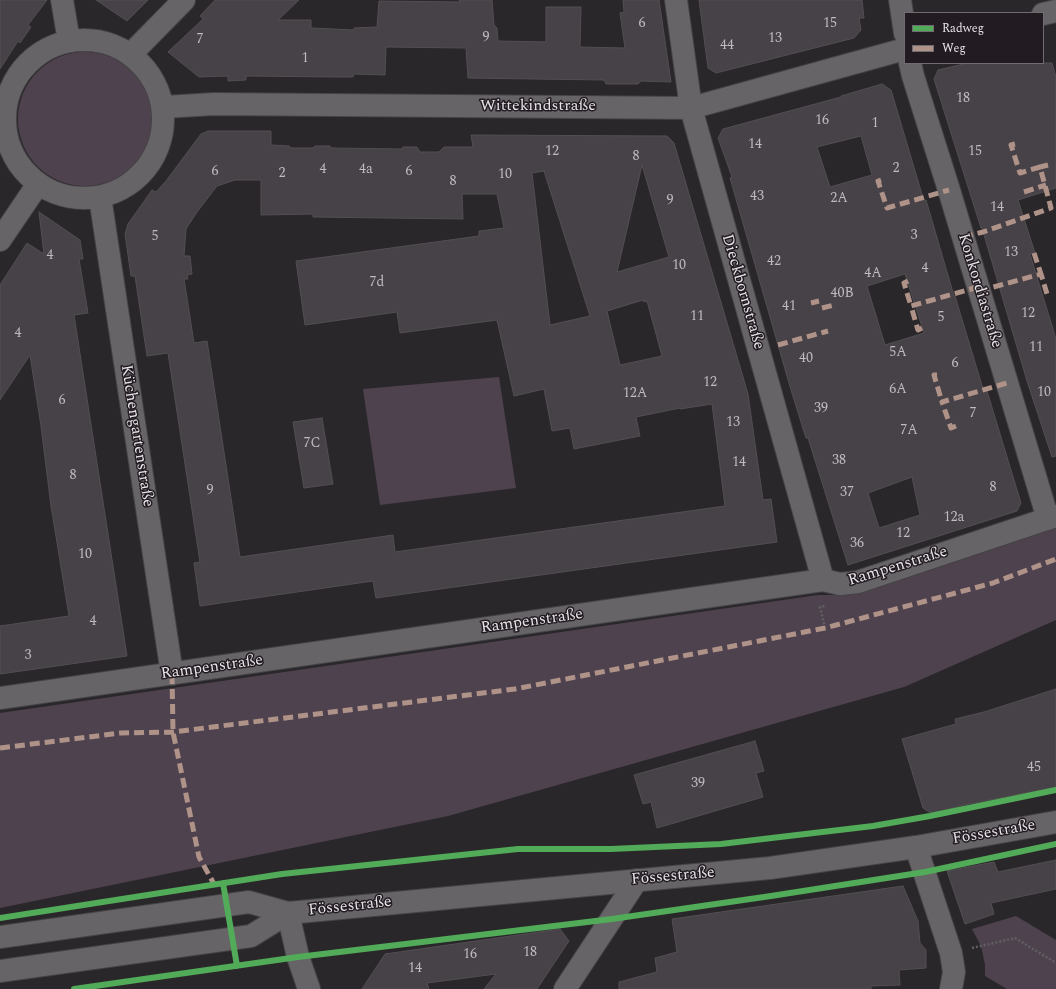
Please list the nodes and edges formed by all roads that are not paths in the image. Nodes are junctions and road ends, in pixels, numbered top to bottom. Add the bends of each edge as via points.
1 (62, 0) edge
2 (184, 0) edge
3 (676, 0) edge
4 (900, 0) edge
5 (1056, 11) edge
6 (1044, 14) edge
7 (904, 26) edge
8 (69, 41) junction
9 (904, 49) edge
10 (131, 54) junction
11 (910, 64) edge
12 (164, 107) junction
13 (690, 108) junction
14 (3, 132) edge
15 (38, 184) junction
16 (100, 198) junction
17 (0, 240) edge
18 (1052, 517) edge
19 (823, 580) junction
20 (172, 674) junction
21 (0, 698) edge
22 (1056, 822) edge
23 (916, 847) junction
24 (637, 880) junction
25 (288, 913) junction
26 (0, 937) edge
27 (0, 971) edge
28 (309, 989) edge
29 (565, 989) edge
30 (951, 989) edge

1 - 8 street
2 - 10 street
3 - 13 street, Dieckbornstraße
4 - 7 street
5 - 6 street
8 - 10 street via 91,40 112,44
8 - 14 street via 50,47 19,73 6,105
9 - 13 street, Wittekindstraße
10 - 12 street via 146,68 158,86
11 - 18 street, Konkordiastraße
12 - 13 street, Wittekindstraße via 214,104
12 - 16 street via 164,131 156,154 142,174 123,189
13 - 19 street, Dieckbornstraße
14 - 15 street via 11,152 22,169
15 - 16 street via 57,194 79,199
15 - 17 street
16 - 20 street, Küchengartenstraße
18 - 19 street, Rampenstraße via 858,582 840,584
19 - 20 street, Rampenstraße
20 - 21 street, Rampenstraße
22 - 23 street, Fössestraße
23 - 24 street, Fössestraße via 770,868
23 - 30 street via 950,953 954,972
24 - 25 street, Fössestraße
24 - 29 street
25 - 26 street, Fössestraße via 249,902
25 - 27 street, Fössestraße via 251,936
25 - 28 street via 298,957

